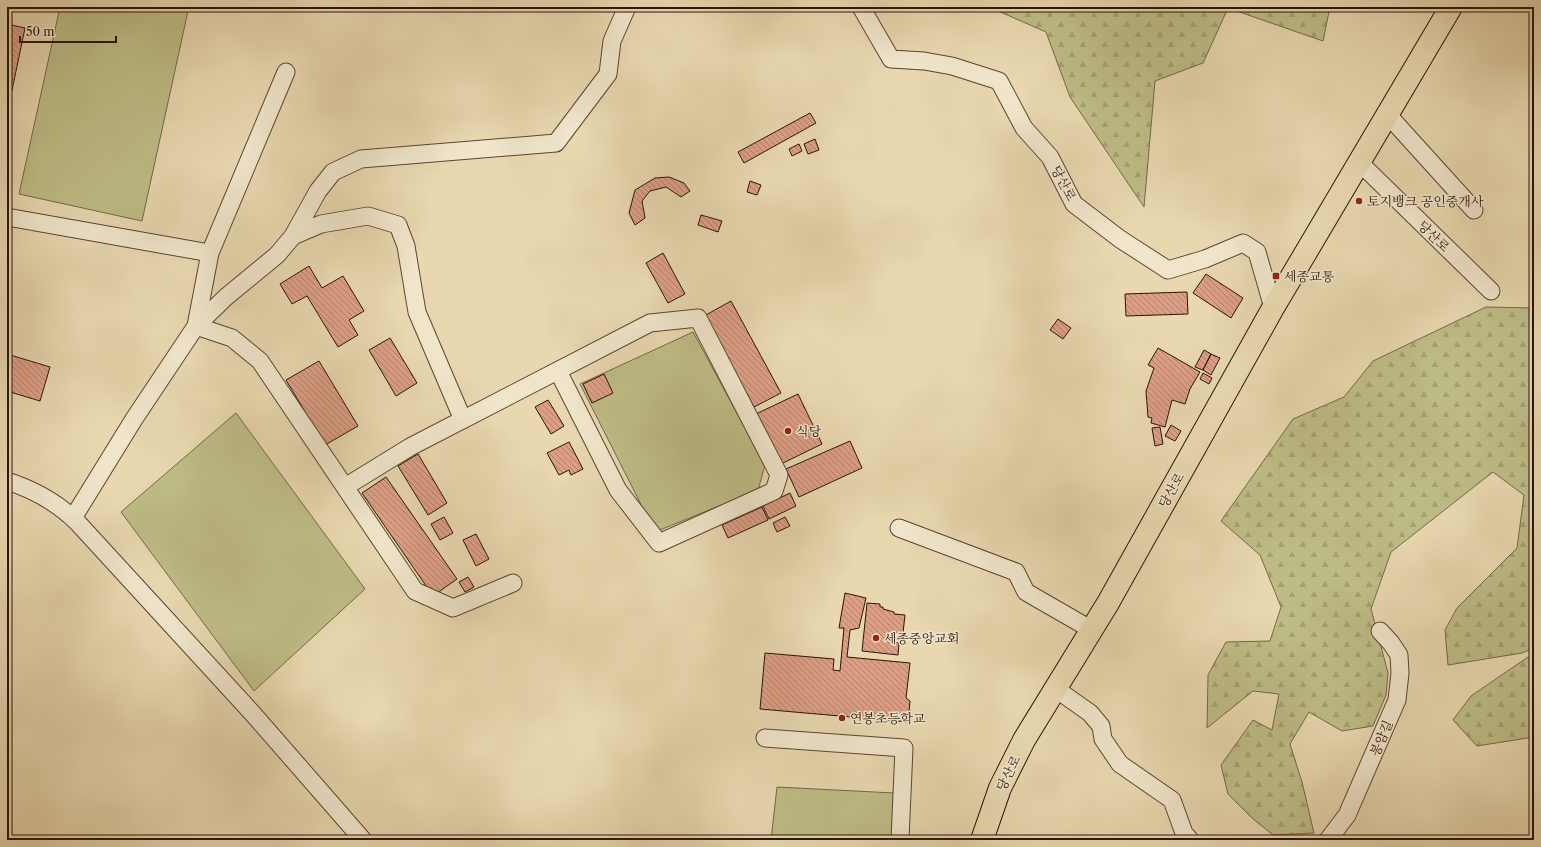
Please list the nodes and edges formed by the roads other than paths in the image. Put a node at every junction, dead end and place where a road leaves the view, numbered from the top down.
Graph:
1 (627, 7) edge
2 (861, 7) edge
3 (1451, 7) edge
4 (286, 72) dead end
5 (1388, 115) junction
6 (1360, 163) junction
7 (1474, 210) dead end
8 (7, 217) edge
9 (293, 236) junction
10 (210, 253) junction
11 (1491, 292) dead end
12 (1273, 308) junction
13 (196, 326) junction
14 (558, 371) junction
15 (463, 420) junction
16 (7, 481) edge
17 (345, 487) junction
18 (73, 518) junction
19 (899, 528) dead end
20 (513, 583) dead end
21 (1092, 630) junction
22 (1380, 631) dead end
23 (1056, 689) junction
24 (765, 738) dead end
25 (363, 840) edge
26 (900, 840) edge
27 (982, 840) edge
28 (1190, 840) edge
29 (1328, 840) edge

1 - 9 street
2 - 12 street, 당산로
3 - 5 main road, 당산로
4 - 10 street
5 - 6 main road, 당산로
5 - 7 street
6 - 11 street, 당산로
6 - 12 main road, 당산로
8 - 10 street
9 - 13 street
9 - 15 street
10 - 13 street
12 - 21 main road, 당산로
13 - 17 street
13 - 18 street
14 - 14 street
14 - 15 street
15 - 17 street
16 - 18 street
17 - 20 street
18 - 25 street
19 - 21 street
21 - 23 main road, 당산로
22 - 29 street, 봉암길
23 - 27 main road, 당산로
23 - 28 street
24 - 26 street

